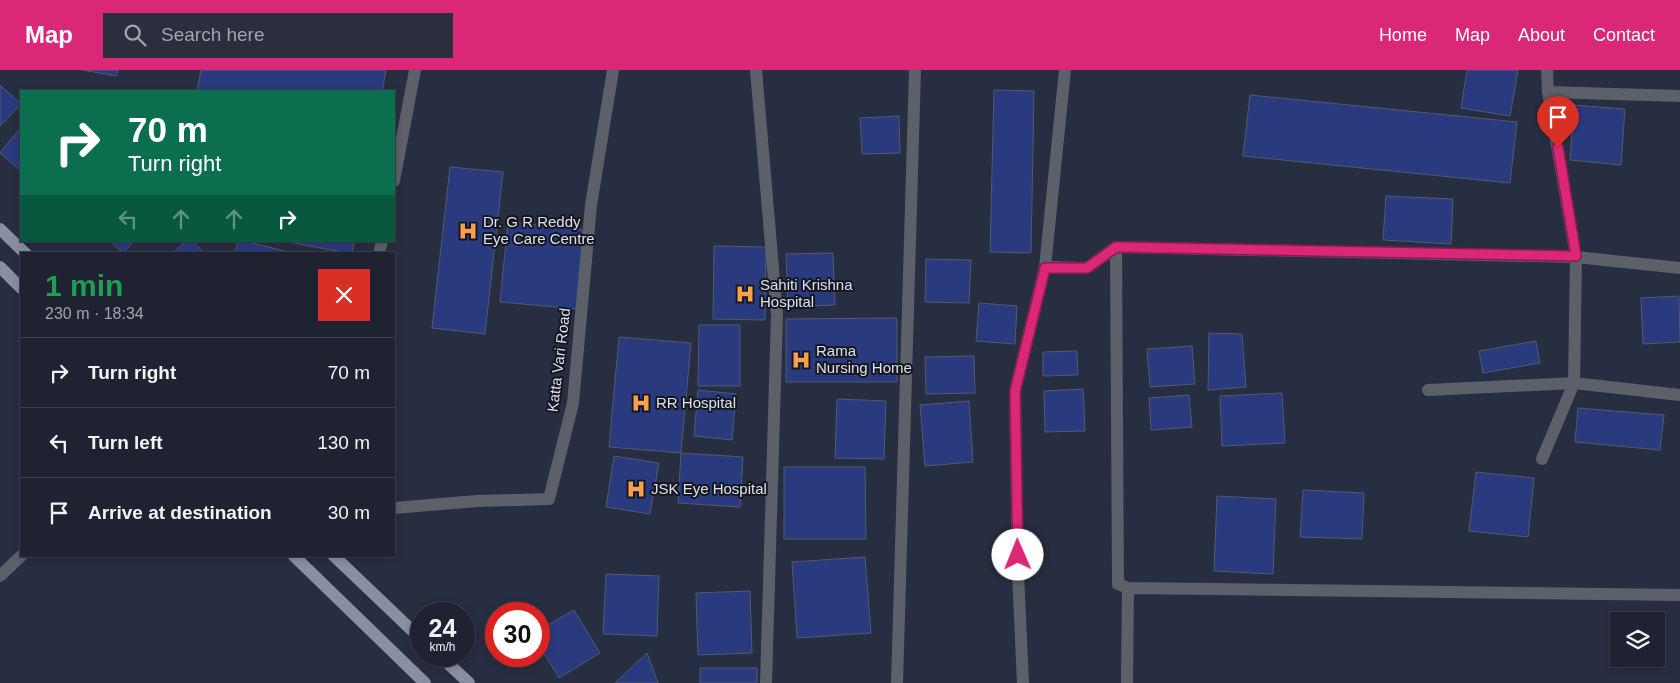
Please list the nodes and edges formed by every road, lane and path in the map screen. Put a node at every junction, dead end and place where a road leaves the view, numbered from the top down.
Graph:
1 (415, 70) edge
2 (613, 70) edge
3 (756, 70) edge
4 (915, 70) edge
5 (1066, 70) edge
6 (1547, 70) edge
7 (1548, 92) junction
8 (1680, 96) edge
9 (395, 177) edge
10 (0, 229) edge
11 (1116, 247) junction
12 (24, 252) edge
13 (1576, 256) junction
14 (0, 267) edge
15 (1045, 268) junction
16 (1680, 268) edge
17 (20, 287) edge
18 (1574, 383) junction
19 (1428, 390) dead end
20 (1680, 395) edge
21 (1542, 459) dead end
22 (395, 508) edge
23 (20, 557) edge
24 (295, 557) edge
25 (335, 557) edge
26 (0, 576) edge
27 (1128, 588) junction
28 (1680, 595) edge
29 (410, 628) edge
30 (452, 667) edge
31 (425, 683) edge
32 (469, 683) edge
33 (766, 683) edge
34 (897, 683) edge
35 (1023, 683) edge
36 (1127, 683) edge

1 - 9 street
2 - 22 street, Katta Vari Road
3 - 33 street
4 - 34 street
5 - 15 street
6 - 7 street
7 - 8 street
7 - 13 street
10 - 12 main road
11 - 13 street
11 - 15 street
11 - 27 street
13 - 16 street
13 - 18 street
14 - 17 main road
15 - 35 street
18 - 19 street
18 - 20 street
18 - 21 street
23 - 26 street
24 - 31 main road
25 - 29 main road
27 - 28 street
27 - 36 street
30 - 32 main road

